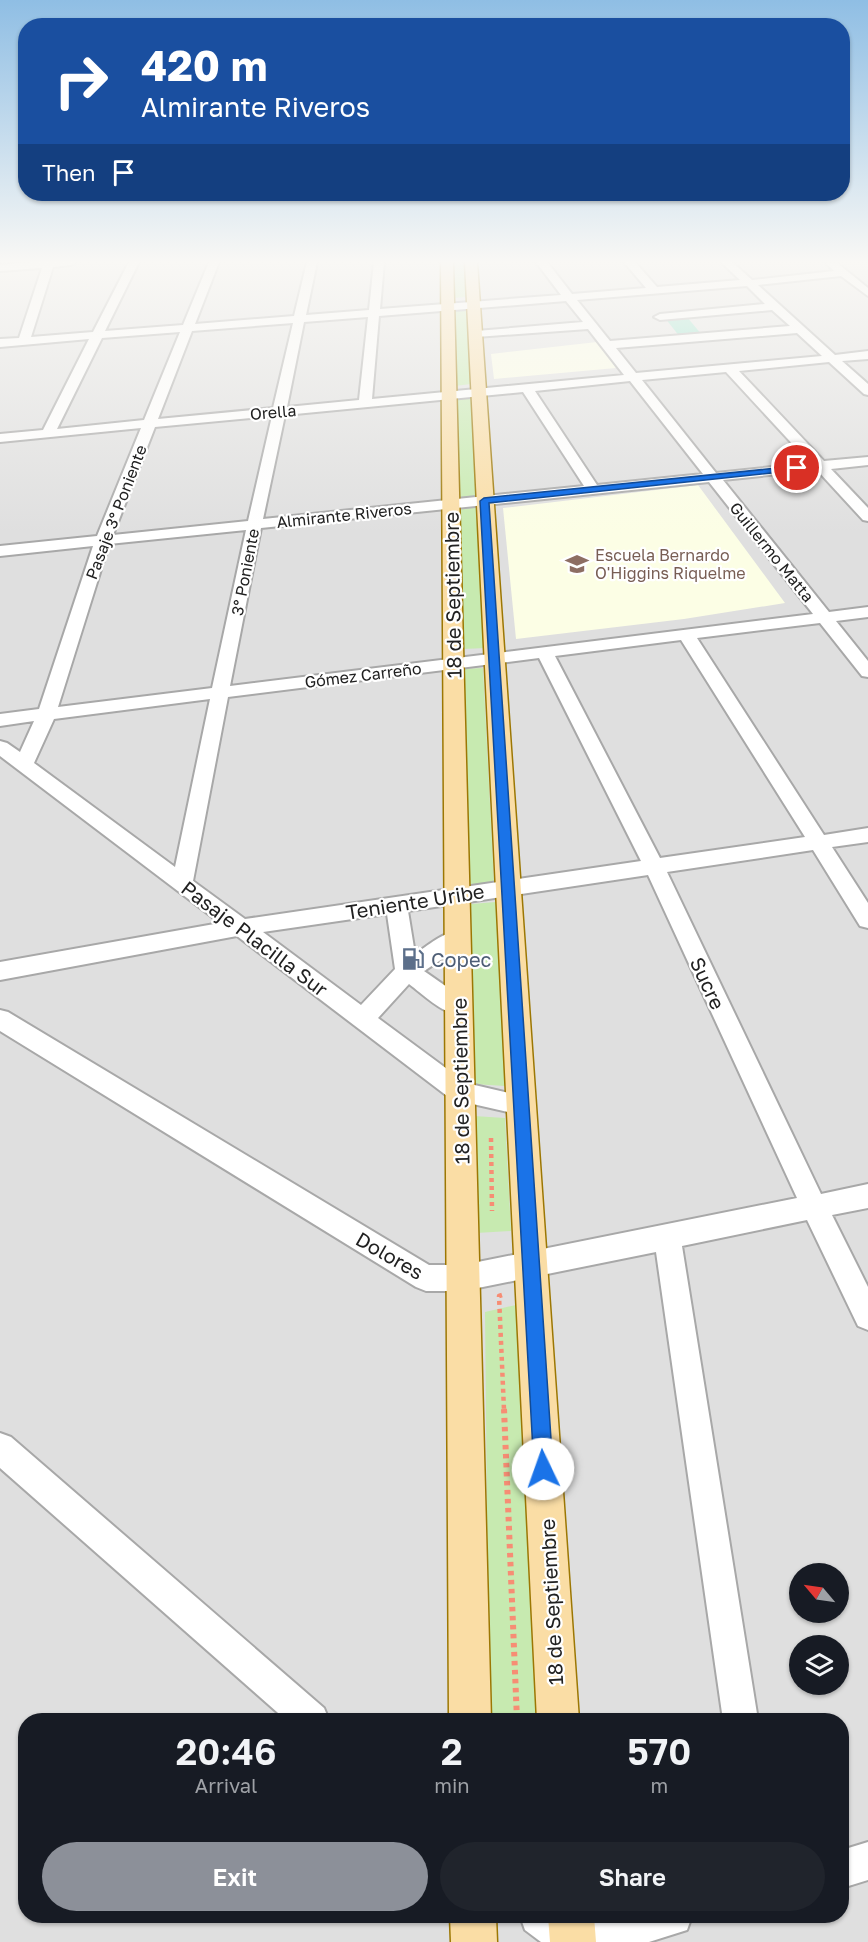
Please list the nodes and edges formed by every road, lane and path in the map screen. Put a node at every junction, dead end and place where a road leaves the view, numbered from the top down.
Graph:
1 (89, 353) edge
2 (178, 353) edge
3 (293, 353) edge
4 (370, 353) edge
5 (448, 353) edge
6 (477, 353) edge
7 (612, 353) edge
8 (722, 353) edge
9 (826, 353) edge
10 (868, 355) edge
11 (832, 358) junction
12 (733, 368) junction
13 (633, 378) junction
14 (527, 388) junction
15 (868, 391) edge
16 (480, 392) junction
17 (449, 395) junction
18 (365, 403) junction
19 (281, 412) junction
20 (150, 424) junction
21 (48, 434) junction
22 (0, 438) edge
23 (868, 461) edge
24 (820, 466) junction
25 (712, 477) junction
26 (593, 489) junction
27 (484, 501) junction
28 (449, 504) junction
29 (868, 517) edge
30 (254, 525) junction
31 (103, 540) junction
32 (0, 551) edge
33 (868, 612) edge
34 (824, 617) junction
35 (686, 634) junction
36 (544, 652) junction
37 (495, 658) junction
38 (453, 664) junction
39 (868, 672) edge
40 (222, 692) junction
41 (47, 714) junction
42 (0, 720) edge
43 (0, 747) edge
44 (24, 763) junction
45 (868, 835) edge
46 (820, 842) junction
47 (654, 866) junction
48 (182, 882) junction
49 (507, 887) junction
50 (457, 895) junction
51 (396, 904) junction
52 (868, 920) edge
53 (239, 928) junction
54 (457, 938) junction
55 (0, 971) edge
56 (407, 971) junction
57 (459, 1007) junction
58 (0, 1018) edge
59 (363, 1019) junction
60 (460, 1092) junction
61 (521, 1105) junction
62 (476, 1137) junction
63 (524, 1138) junction
64 (868, 1196) edge
65 (814, 1207) junction
66 (477, 1211) junction
67 (528, 1212) junction
68 (667, 1238) junction
69 (532, 1275) junction
70 (463, 1278) junction
71 (868, 1316) edge
72 (0, 1448) edge
73 (304, 1713) edge
74 (470, 1713) edge
75 (517, 1713) edge
76 (558, 1713) edge
77 (740, 1713) edge
78 (868, 1861) edge
79 (849, 1867) edge
80 (474, 1923) edge
81 (548, 1923) edge
82 (571, 1923) edge
83 (648, 1923) edge
84 (474, 1942) edge
85 (572, 1942) edge
86 (579, 1942) edge

1 - 21 street
2 - 20 street, Pasaje 3° Poniente
3 - 19 street, 3° Poniente
4 - 18 street
5 - 17 main road, 18 de Septiembre
6 - 16 main road, 18 de Septiembre
7 - 13 street, Guillermo Matta
8 - 12 street
9 - 11 street
10 - 11 street, Orella
11 - 12 street, Orella
11 - 15 street
12 - 13 street, Orella
12 - 24 street
13 - 14 street, Orella
13 - 25 street, Guillermo Matta
14 - 16 street, Orella
14 - 26 street
16 - 17 street, Orella
16 - 27 main road, 18 de Septiembre
17 - 18 street, Orella
17 - 28 main road, 18 de Septiembre
18 - 19 street, Orella
19 - 20 street, Orella
19 - 30 street, 3° Poniente
20 - 21 street, Orella
20 - 31 street, Pasaje 3° Poniente
21 - 22 street, Orella
23 - 24 street, Almirante Riveros
24 - 25 street, Almirante Riveros
24 - 29 street
25 - 26 street, Almirante Riveros
25 - 34 street, Guillermo Matta
26 - 27 street, Almirante Riveros
27 - 28 street, Almirante Riveros
27 - 37 main road, 18 de Septiembre
28 - 30 street, Almirante Riveros
28 - 38 main road, 18 de Septiembre
30 - 31 street, Almirante Riveros
30 - 40 street, 3° Poniente
31 - 32 street, Almirante Riveros
31 - 41 street, Pasaje 3° Poniente
33 - 34 street, Gómez Carreño
34 - 35 street, Gómez Carreño
34 - 39 street, Guillermo Matta
35 - 36 street, Gómez Carreño
35 - 46 street
36 - 37 street, Gómez Carreño
36 - 47 street, Sucre
37 - 38 street, Gómez Carreño
37 - 49 main road, 18 de Septiembre
38 - 40 street, Gómez Carreño
38 - 50 main road, 18 de Septiembre
40 - 41 street, Gómez Carreño
40 - 48 street, 3° Poniente
41 - 42 street, Gómez Carreño
41 - 44 street, Pasaje 3° Poniente
43 - 44 street, Pasaje Placilla Sur
44 - 48 street, Pasaje Placilla Sur
45 - 46 street, Teniente Uribe
46 - 47 street, Teniente Uribe
46 - 52 street
47 - 49 street, Teniente Uribe
47 - 65 street, Sucre
48 - 53 street, Pasaje Placilla Sur
49 - 50 street, Teniente Uribe
49 - 61 main road, 18 de Septiembre
50 - 51 street, Teniente Uribe
50 - 54 main road, 18 de Septiembre
51 - 53 street, Teniente Uribe
51 - 56 street
53 - 55 street, Teniente Uribe
53 - 59 street, Pasaje Placilla Sur
54 - 56 street
54 - 57 main road, 18 de Septiembre
56 - 57 street
56 - 59 street
57 - 60 main road, 18 de Septiembre
58 - 70 street, Dolores
59 - 60 street, Pasaje Placilla Sur
60 - 61 street, Pasaje Placilla Sur
60 - 62 main road, 18 de Septiembre
61 - 63 main road, 18 de Septiembre
62 - 63 path
62 - 66 main road, 18 de Septiembre
62 - 66 path
63 - 67 main road, 18 de Septiembre
64 - 65 street, Dolores
65 - 68 street, Dolores
65 - 71 street, Sucre
66 - 67 path
66 - 70 main road, 18 de Septiembre
67 - 69 main road, 18 de Septiembre
68 - 69 street, Dolores
68 - 77 street
69 - 70 street, Dolores
69 - 75 path
69 - 76 main road, 18 de Septiembre
70 - 74 main road, 18 de Septiembre
72 - 73 street
78 - 79 street
80 - 84 main road
81 - 85 street
82 - 85 main road
83 - 86 street

